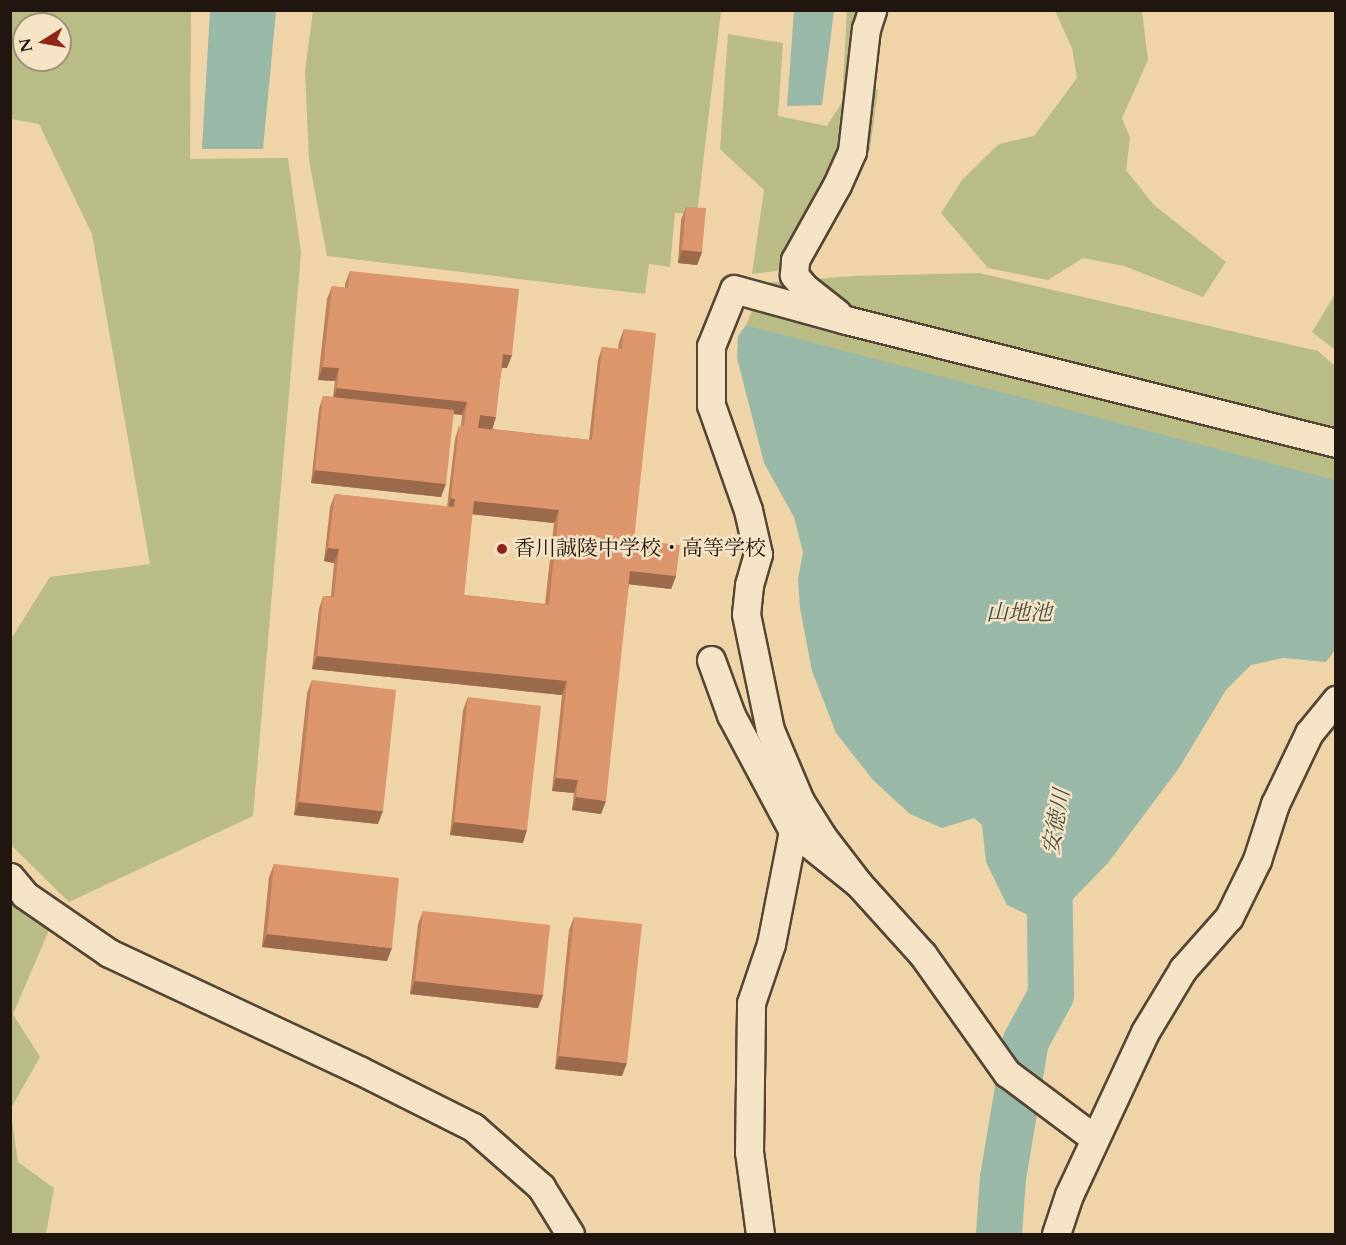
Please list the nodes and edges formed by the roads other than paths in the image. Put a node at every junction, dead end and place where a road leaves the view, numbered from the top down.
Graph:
1 (872, 10) edge
2 (846, 320) junction
3 (1335, 443) edge
4 (711, 660) dead end
5 (1335, 700) edge
6 (793, 831) junction
7 (10, 877) edge
8 (858, 883) junction
9 (1094, 1138) junction
10 (570, 1234) edge
11 (760, 1234) edge
12 (1056, 1234) edge

1 - 2 street
2 - 3 street
2 - 8 street
4 - 6 street
5 - 9 street
6 - 8 street
6 - 11 street
7 - 10 street
8 - 9 street
9 - 12 street

